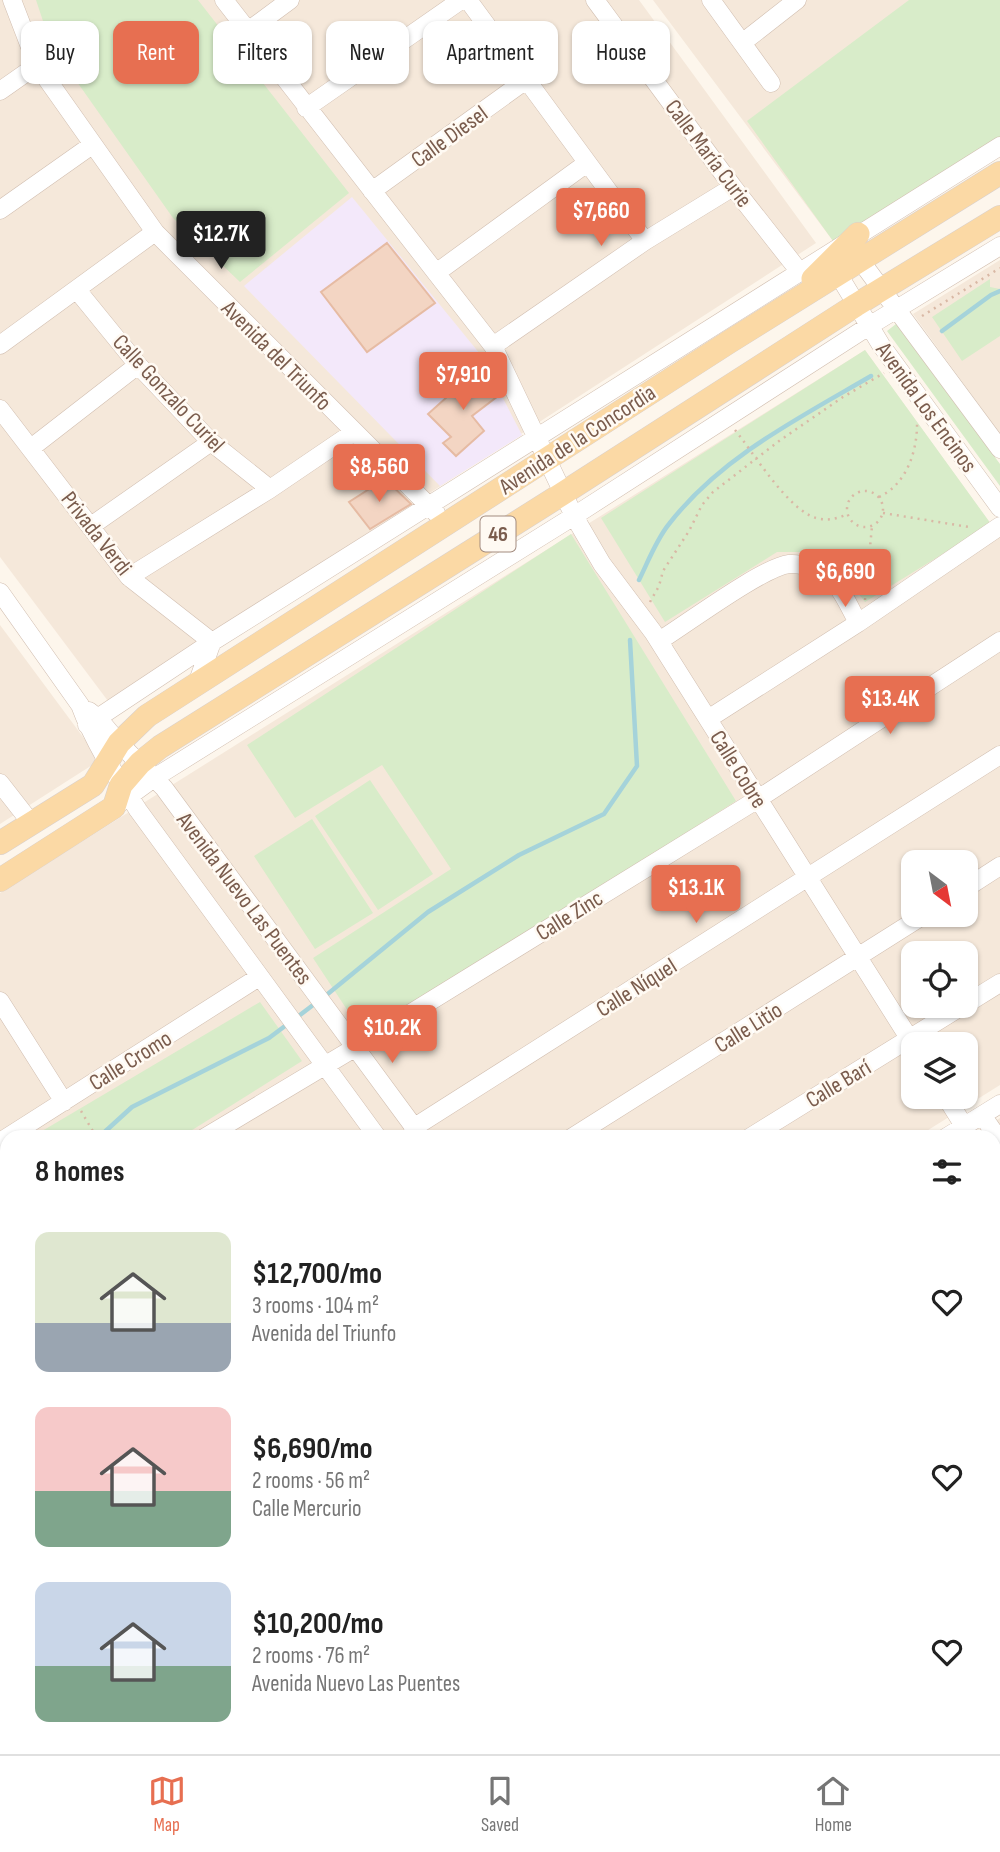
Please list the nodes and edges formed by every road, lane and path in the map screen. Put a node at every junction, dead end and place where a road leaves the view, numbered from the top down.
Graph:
1 (12, 0) edge
2 (224, 0) edge
3 (290, 0) edge
4 (461, 0) edge
5 (468, 0) edge
6 (595, 0) edge
7 (711, 0) edge
8 (797, 0) edge
9 (240, 21) edge
10 (262, 21) edge
11 (483, 21) edge
12 (21, 23) edge
13 (742, 43) junction
14 (21, 76) edge
15 (771, 83) dead end
16 (50, 84) edge
17 (288, 84) edge
18 (520, 84) edge
19 (529, 84) edge
20 (0, 91) edge
21 (306, 108) junction
22 (92, 145) junction
23 (1000, 146) edge
24 (587, 163) junction
25 (1000, 173) edge
26 (733, 187) junction
27 (372, 191) junction
28 (0, 211) edge
29 (1000, 216) edge
30 (155, 232) junction
31 (858, 234) junction
32 (645, 241) junction
33 (1000, 246) edge
34 (860, 260) junction
35 (1000, 268) edge
36 (800, 271) junction
37 (436, 273) junction
38 (838, 274) junction
39 (881, 289) junction
40 (77, 290) junction
41 (856, 305) junction
42 (784, 307) junction
43 (896, 310) junction
44 (929, 324) dead end
45 (869, 326) junction
46 (0, 345) edge
47 (493, 346) junction
48 (138, 365) junction
49 (887, 372) dead end
50 (0, 409) edge
51 (924, 424) dead end
52 (734, 429) dead end
53 (354, 432) junction
54 (211, 442) junction
55 (31, 448) junction
56 (541, 449) junction
57 (1000, 449) edge
58 (754, 457) junction
59 (270, 489) junction
60 (562, 494) junction
61 (878, 497) junction
62 (430, 506) junction
63 (1000, 508) edge
64 (883, 513) junction
65 (848, 514) junction
66 (574, 516) junction
67 (444, 524) junction
68 (90, 526) junction
69 (872, 526) junction
70 (972, 526) dead end
71 (1000, 526) edge
72 (129, 576) junction
73 (0, 592) edge
74 (649, 604) dead end
75 (861, 616) junction
76 (659, 641) junction
77 (1000, 641) edge
78 (212, 642) junction
79 (198, 681) junction
80 (708, 719) junction
81 (92, 722) junction
82 (119, 743) junction
83 (1000, 755) edge
84 (107, 763) junction
85 (147, 770) junction
86 (0, 783) edge
87 (121, 796) junction
88 (758, 799) junction
89 (32, 824) junction
90 (0, 844) edge
91 (1000, 866) edge
92 (808, 877) junction
93 (0, 880) edge
94 (978, 880) edge
95 (904, 928) edge
96 (858, 957) junction
97 (259, 977) junction
98 (1000, 983) edge
99 (978, 996) edge
100 (0, 1001) edge
101 (946, 1018) edge
102 (6, 1023) edge
103 (905, 1032) edge
104 (927, 1032) edge
105 (356, 1047) junction
106 (901, 1049) edge
107 (325, 1066) junction
108 (64, 1102) junction
109 (1000, 1104) edge
110 (953, 1109) edge
111 (982, 1115) junction
112 (86, 1120) dead end
113 (964, 1126) junction
114 (19, 1130) edge
115 (92, 1130) edge
116 (217, 1130) edge
117 (371, 1130) edge
118 (416, 1130) edge
119 (423, 1130) edge
120 (584, 1130) edge
121 (763, 1130) edge
122 (958, 1130) edge
123 (992, 1130) edge

1 - 12 street, Avenida del Triunfo
2 - 9 street
3 - 10 street
4 - 21 street
5 - 11 street
6 - 26 street, Calle María Curie
7 - 13 street
8 - 13 street
13 - 15 street
14 - 20 street
16 - 22 street, Avenida del Triunfo
17 - 21 street
18 - 27 street, Calle Diesel
19 - 24 street
21 - 27 street
22 - 28 street
22 - 30 street, Avenida del Triunfo
23 - 31 street, Avenida de la Concordia
24 - 32 street
24 - 37 street
25 - 34 main road, Avenida de la Concordia / 46
26 - 32 street
26 - 36 street, Calle María Curie
27 - 37 street, Calle Cobre
29 - 39 main road, Avenida de la Concordia / 46
30 - 40 street
30 - 53 street, Avenida del Triunfo
31 - 36 street, Avenida de la Concordia
31 - 42 main road
32 - 47 street
33 - 43 street, Avenida de la Concordia
34 - 38 main road, Avenida de la Concordia / 46
34 - 39 street
35 - 44 path
36 - 56 street, Avenida de la Concordia
37 - 47 street, Calle Cobre
38 - 41 street, Avenida Los Encinos
38 - 42 main road, Avenida de la Concordia / 46
39 - 41 main road, Avenida de la Concordia / 46
39 - 43 street
40 - 46 street
40 - 48 street, Calle Gonzalo Curiel
41 - 45 street, Avenida Los Encinos
41 - 60 main road, Avenida de la Concordia / 46
42 - 56 main road, Avenida de la Concordia / 46
43 - 45 street, Avenida de la Concordia
43 - 57 street
45 - 63 street, Avenida Los Encinos
45 - 66 street, Avenida de la Concordia
47 - 56 street, Calle Cobre
48 - 54 street, Calle Gonzalo Curiel
48 - 55 street
49 - 58 path
50 - 55 street, Privada Verdi
51 - 61 path
52 - 58 path
53 - 59 street
53 - 62 street, Avenida del Triunfo
54 - 59 street, Calle Gonzalo Curiel
54 - 68 street
55 - 68 street, Privada Verdi
56 - 60 street, Calle Cobre
56 - 62 street, Avenida de la Concordia
56 - 67 main road, Avenida de la Concordia / 46
58 - 65 path
58 - 74 path
59 - 72 street
60 - 66 street, Calle Cobre
60 - 85 main road, Avenida de la Concordia / 46
61 - 64 path
61 - 65 path
62 - 67 street, Avenida del Triunfo
62 - 78 street, Avenida de la Concordia
64 - 69 path
64 - 70 path
65 - 69 path
66 - 76 street, Calle Cobre
66 - 85 street, Avenida de la Concordia
67 - 79 main road, Avenida de la Concordia / 46
68 - 72 street, Privada Verdi
69 - 75 path
71 - 75 street
72 - 78 street, Privada Verdi
73 - 81 street
75 - 76 street
75 - 80 street
76 - 80 street, Calle Cobre
77 - 88 street, Calle Zinc
78 - 79 street
78 - 81 street, Avenida de la Concordia
79 - 82 main road, Avenida de la Concordia / 46
80 - 88 street, Calle Cobre
81 - 82 street, Avenida Nuevo Las Puentes
81 - 84 street, Avenida Nuevo Las Puentes
82 - 84 main road, Avenida de la Concordia / 46
82 - 85 street, Avenida Nuevo Las Puentes
83 - 92 street, Calle Níquel
84 - 87 street, Avenida Nuevo Las Puentes
84 - 89 main road, Avenida de la Concordia / 46
85 - 87 main road, Avenida de la Concordia / 46
85 - 105 street, Avenida Nuevo Las Puentes
86 - 89 street
87 - 93 main road, Avenida de la Concordia / 46
87 - 97 street, Avenida Nuevo Las Puentes
88 - 92 street, Calle Cobre
88 - 105 street, Calle Zinc
89 - 90 main road, Avenida de la Concordia / 46
91 - 94 street
92 - 96 street, Calle Cobre
92 - 119 street, Calle Níquel
95 - 96 street, Calle Litio
96 - 103 street, Calle Cobre
96 - 120 street, Calle Litio
97 - 107 street, Avenida Nuevo Las Puentes
97 - 108 street, Calle Cromo
98 - 99 street, Calle Barí
100 - 102 street
101 - 104 street, Calle Barí
102 - 108 street
105 - 107 street, Calle Zinc
105 - 118 street, Avenida Nuevo Las Puentes
106 - 121 street, Calle Barí
107 - 116 street, Calle Zinc
107 - 117 street, Avenida Nuevo Las Puentes
108 - 114 street, Calle Cromo
109 - 111 street
110 - 113 street
111 - 113 street
111 - 123 street
112 - 115 path
113 - 122 street

